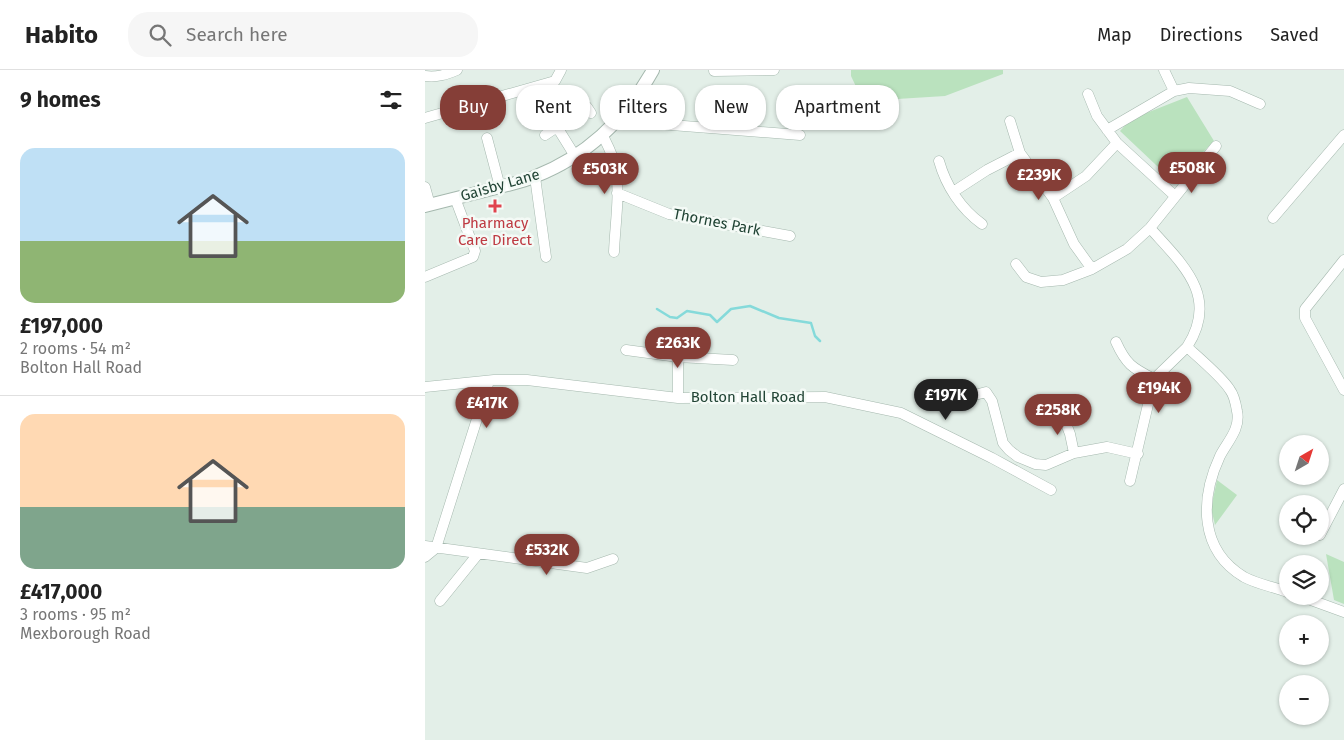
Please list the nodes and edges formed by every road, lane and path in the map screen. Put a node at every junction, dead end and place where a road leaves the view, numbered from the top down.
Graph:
1 (457, 70) edge
2 (561, 70) edge
3 (653, 70) edge
4 (715, 70) edge
5 (774, 70) edge
6 (1164, 70) edge
7 (425, 76) edge
8 (645, 85) edge
9 (1174, 91) junction
10 (1088, 94) dead end
11 (1260, 104) dead end
12 (425, 118) edge
13 (1010, 121) dead end
14 (685, 126) edge
15 (552, 130) edge
16 (559, 130) edge
17 (609, 130) edge
18 (1107, 130) junction
19 (545, 135) dead end
20 (800, 135) dead end
21 (1344, 135) edge
22 (603, 136) junction
23 (487, 138) dead end
24 (1117, 143) junction
25 (1216, 146) dead end
26 (1020, 153) junction
27 (575, 156) junction
28 (939, 161) dead end
29 (535, 177) junction
30 (425, 187) edge
31 (500, 187) junction
32 (953, 192) junction
33 (617, 193) junction
34 (1175, 196) junction
35 (455, 198) junction
36 (1053, 198) junction
37 (428, 206) edge
38 (1273, 218) dead end
39 (982, 224) dead end
40 (1150, 228) junction
41 (790, 236) dead end
42 (614, 252) dead end
43 (546, 257) dead end
44 (1344, 260) edge
45 (1015, 264) dead end
46 (1092, 269) junction
47 (425, 277) edge
48 (1115, 342) dead end
49 (1187, 346) junction
50 (626, 350) dead end
51 (679, 357) junction
52 (733, 360) dead end
53 (1344, 368) edge
54 (1334, 373) junction
55 (1154, 379) junction
56 (489, 380) junction
57 (425, 387) edge
58 (1344, 390) edge
59 (678, 398) junction
60 (964, 398) dead end
61 (1062, 413) dead end
62 (1074, 453) junction
63 (1138, 454) junction
64 (1130, 481) dead end
65 (1344, 489) edge
66 (1051, 490) dead end
67 (1329, 517) edge
68 (425, 546) edge
69 (436, 548) junction
70 (478, 554) junction
71 (425, 557) edge
72 (613, 559) dead end
73 (1279, 589) edge
74 (440, 601) dead end
75 (1325, 605) edge
76 (1344, 612) edge

1 - 7 street
2 - 12 street
3 - 8 street, Gaisby Lane
4 - 5 street
6 - 9 street
9 - 11 street
9 - 18 street
10 - 18 street
13 - 26 street
14 - 20 street
15 - 19 street
16 - 27 street
17 - 22 street, Gaisby Lane
18 - 24 street
21 - 38 street
22 - 27 street, Gaisby Lane
22 - 33 street
23 - 31 street
24 - 34 street
24 - 36 street
25 - 34 street
26 - 32 street
26 - 36 street
27 - 29 street, Gaisby Lane
28 - 32 street
29 - 31 street, Gaisby Lane
29 - 43 street
30 - 37 street
31 - 35 street, Gaisby Lane
32 - 39 street
33 - 41 street, Thornes Park
33 - 42 street
34 - 40 street
35 - 37 street, Gaisby Lane
35 - 47 street
36 - 46 street
40 - 46 street
40 - 49 street
44 - 54 street
45 - 46 street
48 - 55 street
49 - 55 street
49 - 73 street
50 - 51 street
51 - 52 street
51 - 59 street
53 - 54 street
54 - 58 street
55 - 63 street
56 - 57 street, Bolton Hall Road
56 - 59 street, Bolton Hall Road
56 - 69 street
59 - 66 street, Bolton Hall Road
60 - 62 street
61 - 62 street
62 - 63 street
63 - 64 street
65 - 67 street
68 - 69 street
69 - 70 street
69 - 71 street
70 - 72 street
70 - 74 street
75 - 76 street

